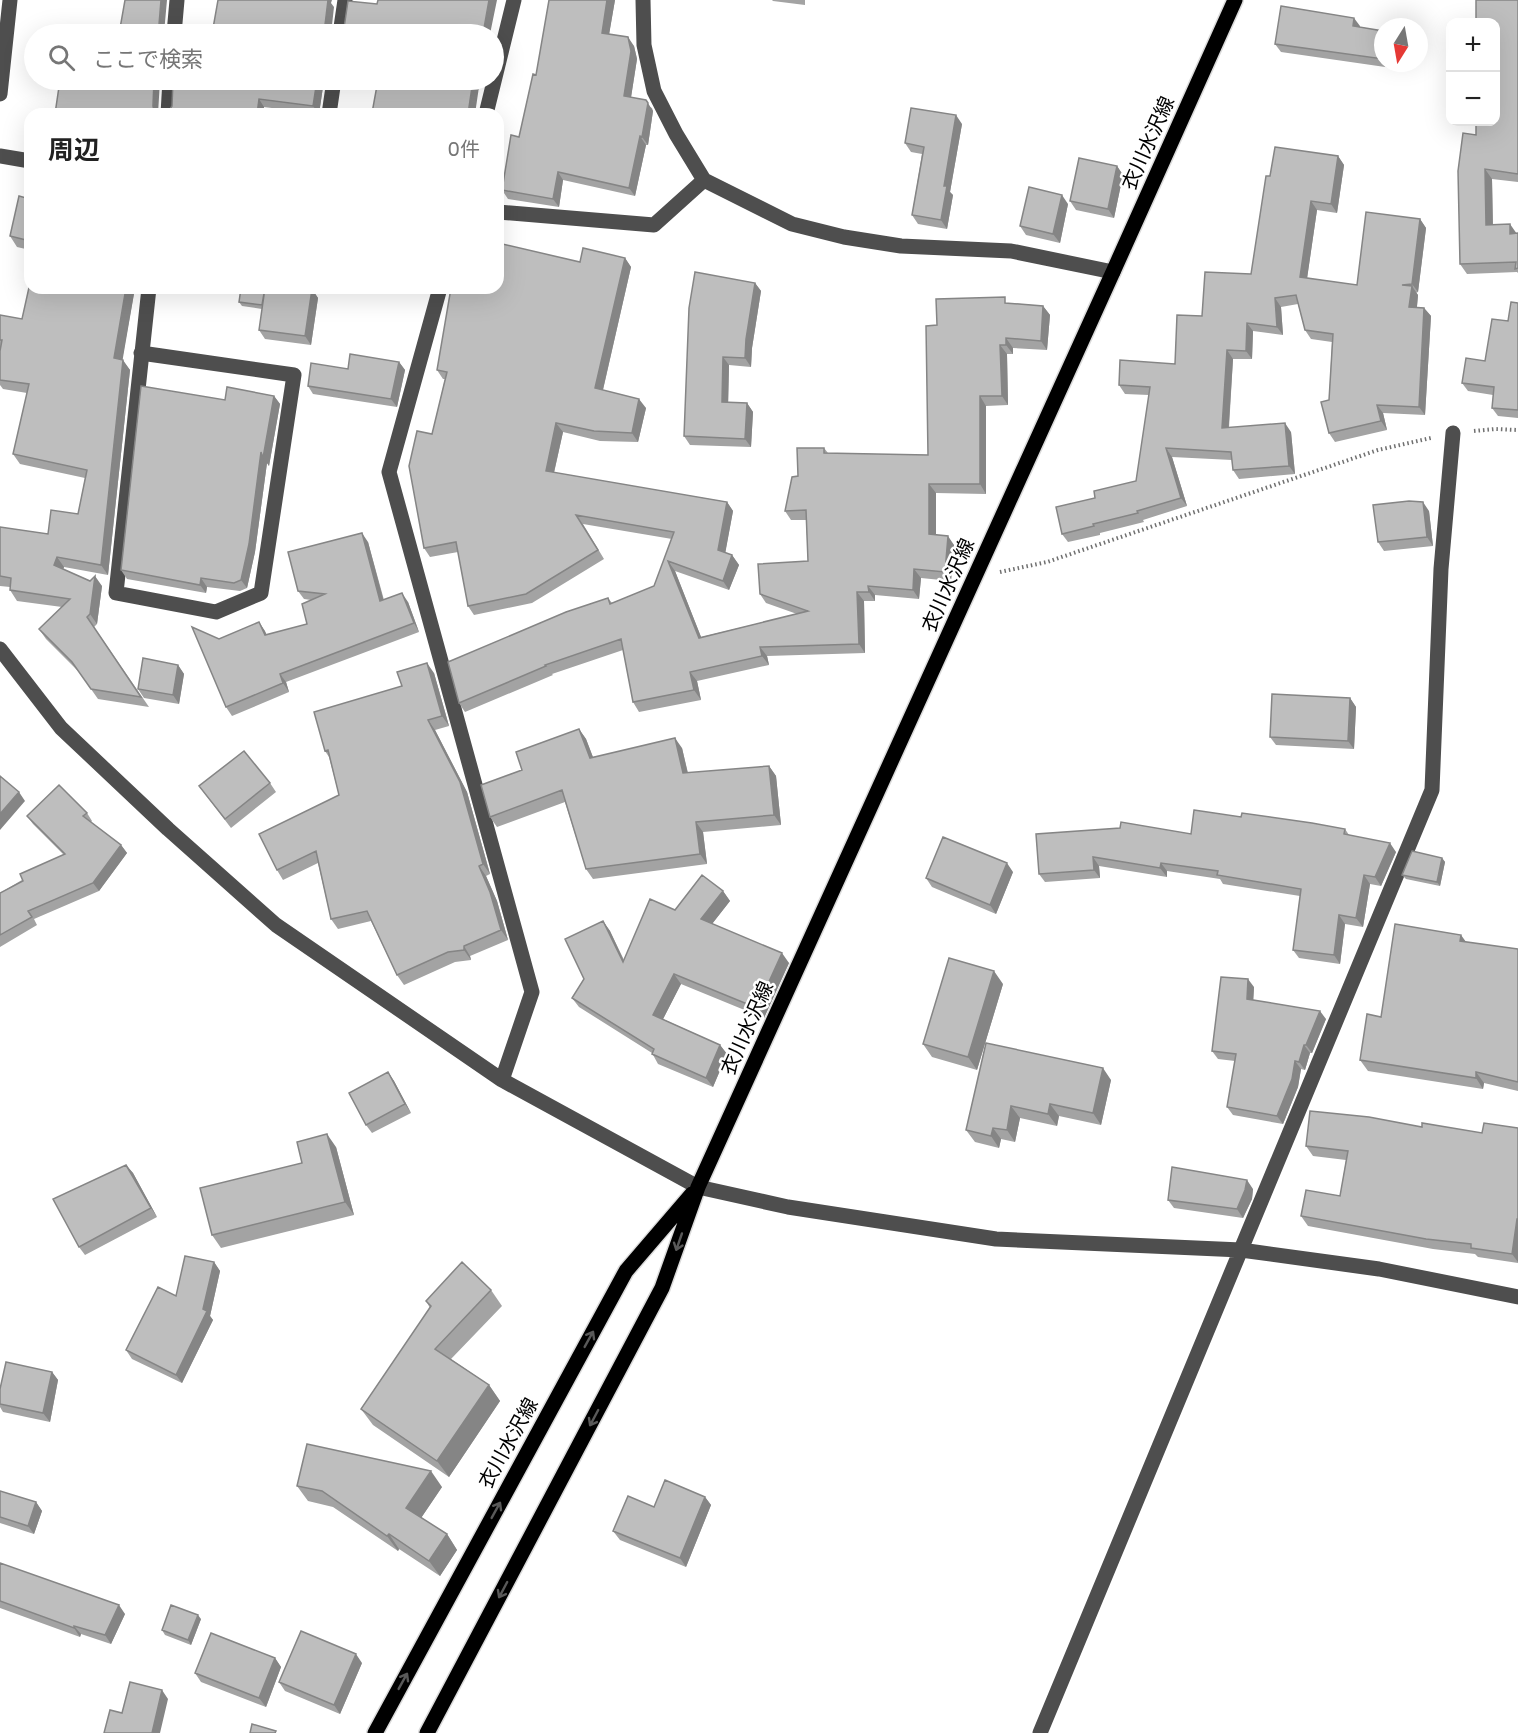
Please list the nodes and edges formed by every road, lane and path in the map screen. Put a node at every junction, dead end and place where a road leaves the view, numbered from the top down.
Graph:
1 (10, 0) edge
2 (177, 0) edge
3 (345, 0) edge
4 (514, 0) edge
5 (643, 0) edge
6 (1234, 0) edge
7 (175, 24) edge
8 (341, 24) edge
9 (504, 41) edge
10 (169, 90) edge
11 (333, 90) edge
12 (492, 90) edge
13 (0, 94) edge
14 (168, 108) edge
15 (330, 108) edge
16 (487, 108) edge
17 (0, 156) edge
18 (24, 160) edge
19 (704, 180) junction
20 (504, 212) edge
21 (1113, 272) junction
22 (148, 294) edge
23 (438, 294) edge
24 (141, 353) junction
25 (1518, 430) edge
26 (1453, 433) junction
27 (974, 578) junction
28 (0, 649) edge
29 (502, 1080) junction
30 (698, 1187) junction
31 (1241, 1250) junction
32 (1518, 1297) edge
33 (375, 1733) edge
34 (427, 1733) edge
35 (1040, 1733) edge

1 - 13 street
2 - 7 street
3 - 8 street
4 - 9 street
5 - 19 street
6 - 21 main road, 衣川水沢線
10 - 14 street
11 - 15 street
12 - 16 street
17 - 18 street
19 - 20 street
19 - 21 street
21 - 27 main road, 衣川水沢線
22 - 24 street
23 - 29 street
24 - 24 street
25 - 26 path
26 - 27 path
26 - 31 street
27 - 30 main road, 衣川水沢線
28 - 29 street
29 - 30 street
30 - 31 street
33 -> 30 main road, 衣川水沢線
30 -> 34 main road, 衣川水沢線
31 - 32 street
31 - 35 street

